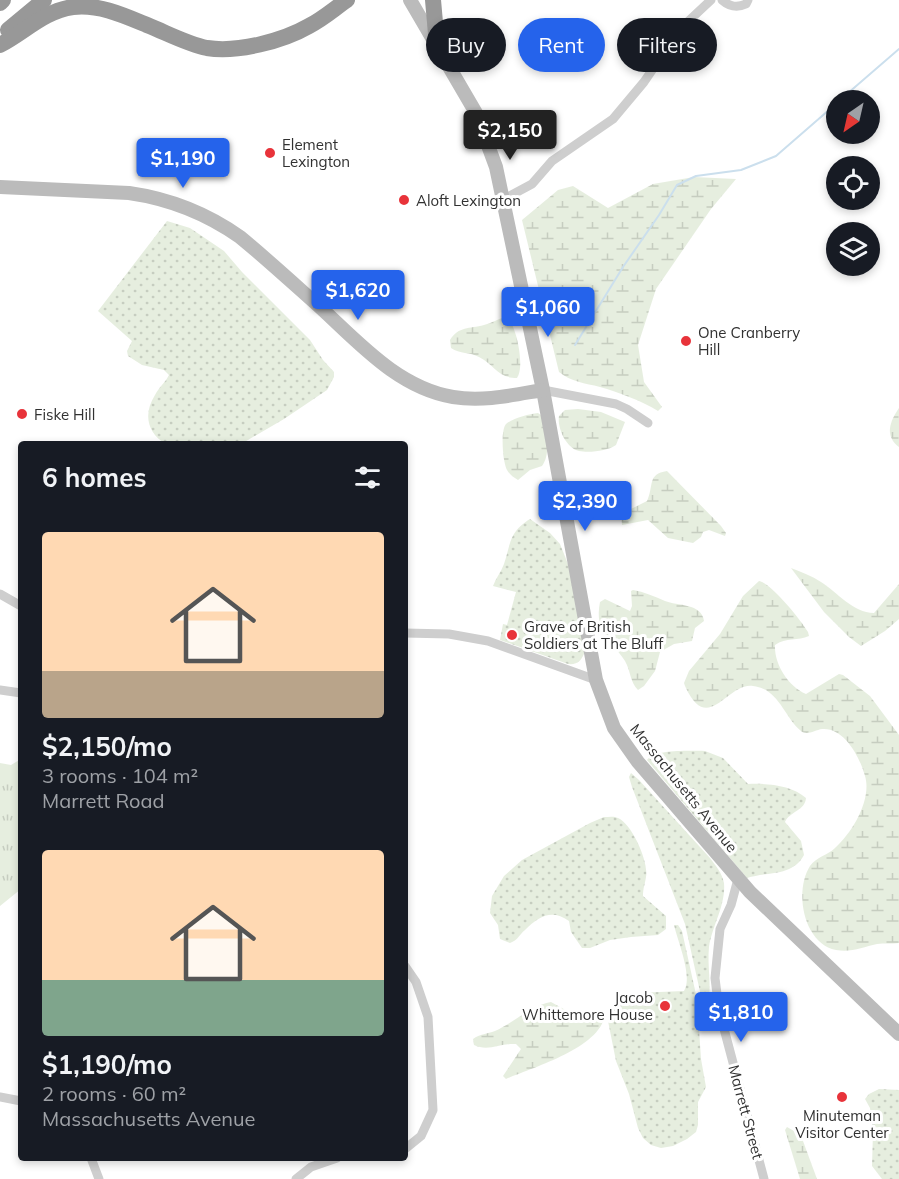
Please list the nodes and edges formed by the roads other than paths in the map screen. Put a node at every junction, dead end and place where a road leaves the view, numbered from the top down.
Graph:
1 (44, 0) edge
2 (347, 0) edge
3 (410, 0) edge
4 (434, 0) edge
5 (711, 0) edge
6 (722, 0) edge
7 (748, 0) edge
8 (435, 18) edge
9 (426, 27) edge
10 (0, 36) edge
11 (0, 45) edge
12 (452, 72) edge
13 (0, 187) edge
14 (504, 199) junction
15 (543, 390) junction
16 (648, 423) dead end
17 (0, 594) edge
18 (18, 604) edge
19 (408, 633) edge
20 (596, 680) junction
21 (0, 690) edge
22 (18, 693) edge
23 (738, 879) junction
24 (750, 892) junction
25 (731, 905) junction
26 (408, 970) edge
27 (899, 1034) edge
28 (0, 1097) edge
29 (18, 1100) edge
30 (408, 1147) edge
31 (92, 1161) edge
32 (328, 1161) edge
33 (99, 1179) edge
34 (296, 1179) edge
35 (764, 1179) edge

1 - 10 highway
2 - 11 highway
3 - 9 main road, Massachusetts Avenue
4 - 8 highway
5 - 14 street
6 - 7 street
12 - 14 main road, Massachusetts Avenue
13 - 15 main road
14 - 15 main road, Massachusetts Avenue
15 - 16 street
15 - 20 main road, Massachusetts Avenue
17 - 18 street
19 - 20 street
20 - 23 main road, Massachusetts Avenue
21 - 22 street
23 - 24 main road, Massachusetts Avenue
23 - 25 street, Marrett Street
24 - 25 street
24 - 27 main road, Massachusetts Avenue
25 - 35 street, Marrett Street
26 - 30 street
28 - 29 street
31 - 33 street
32 - 34 street

